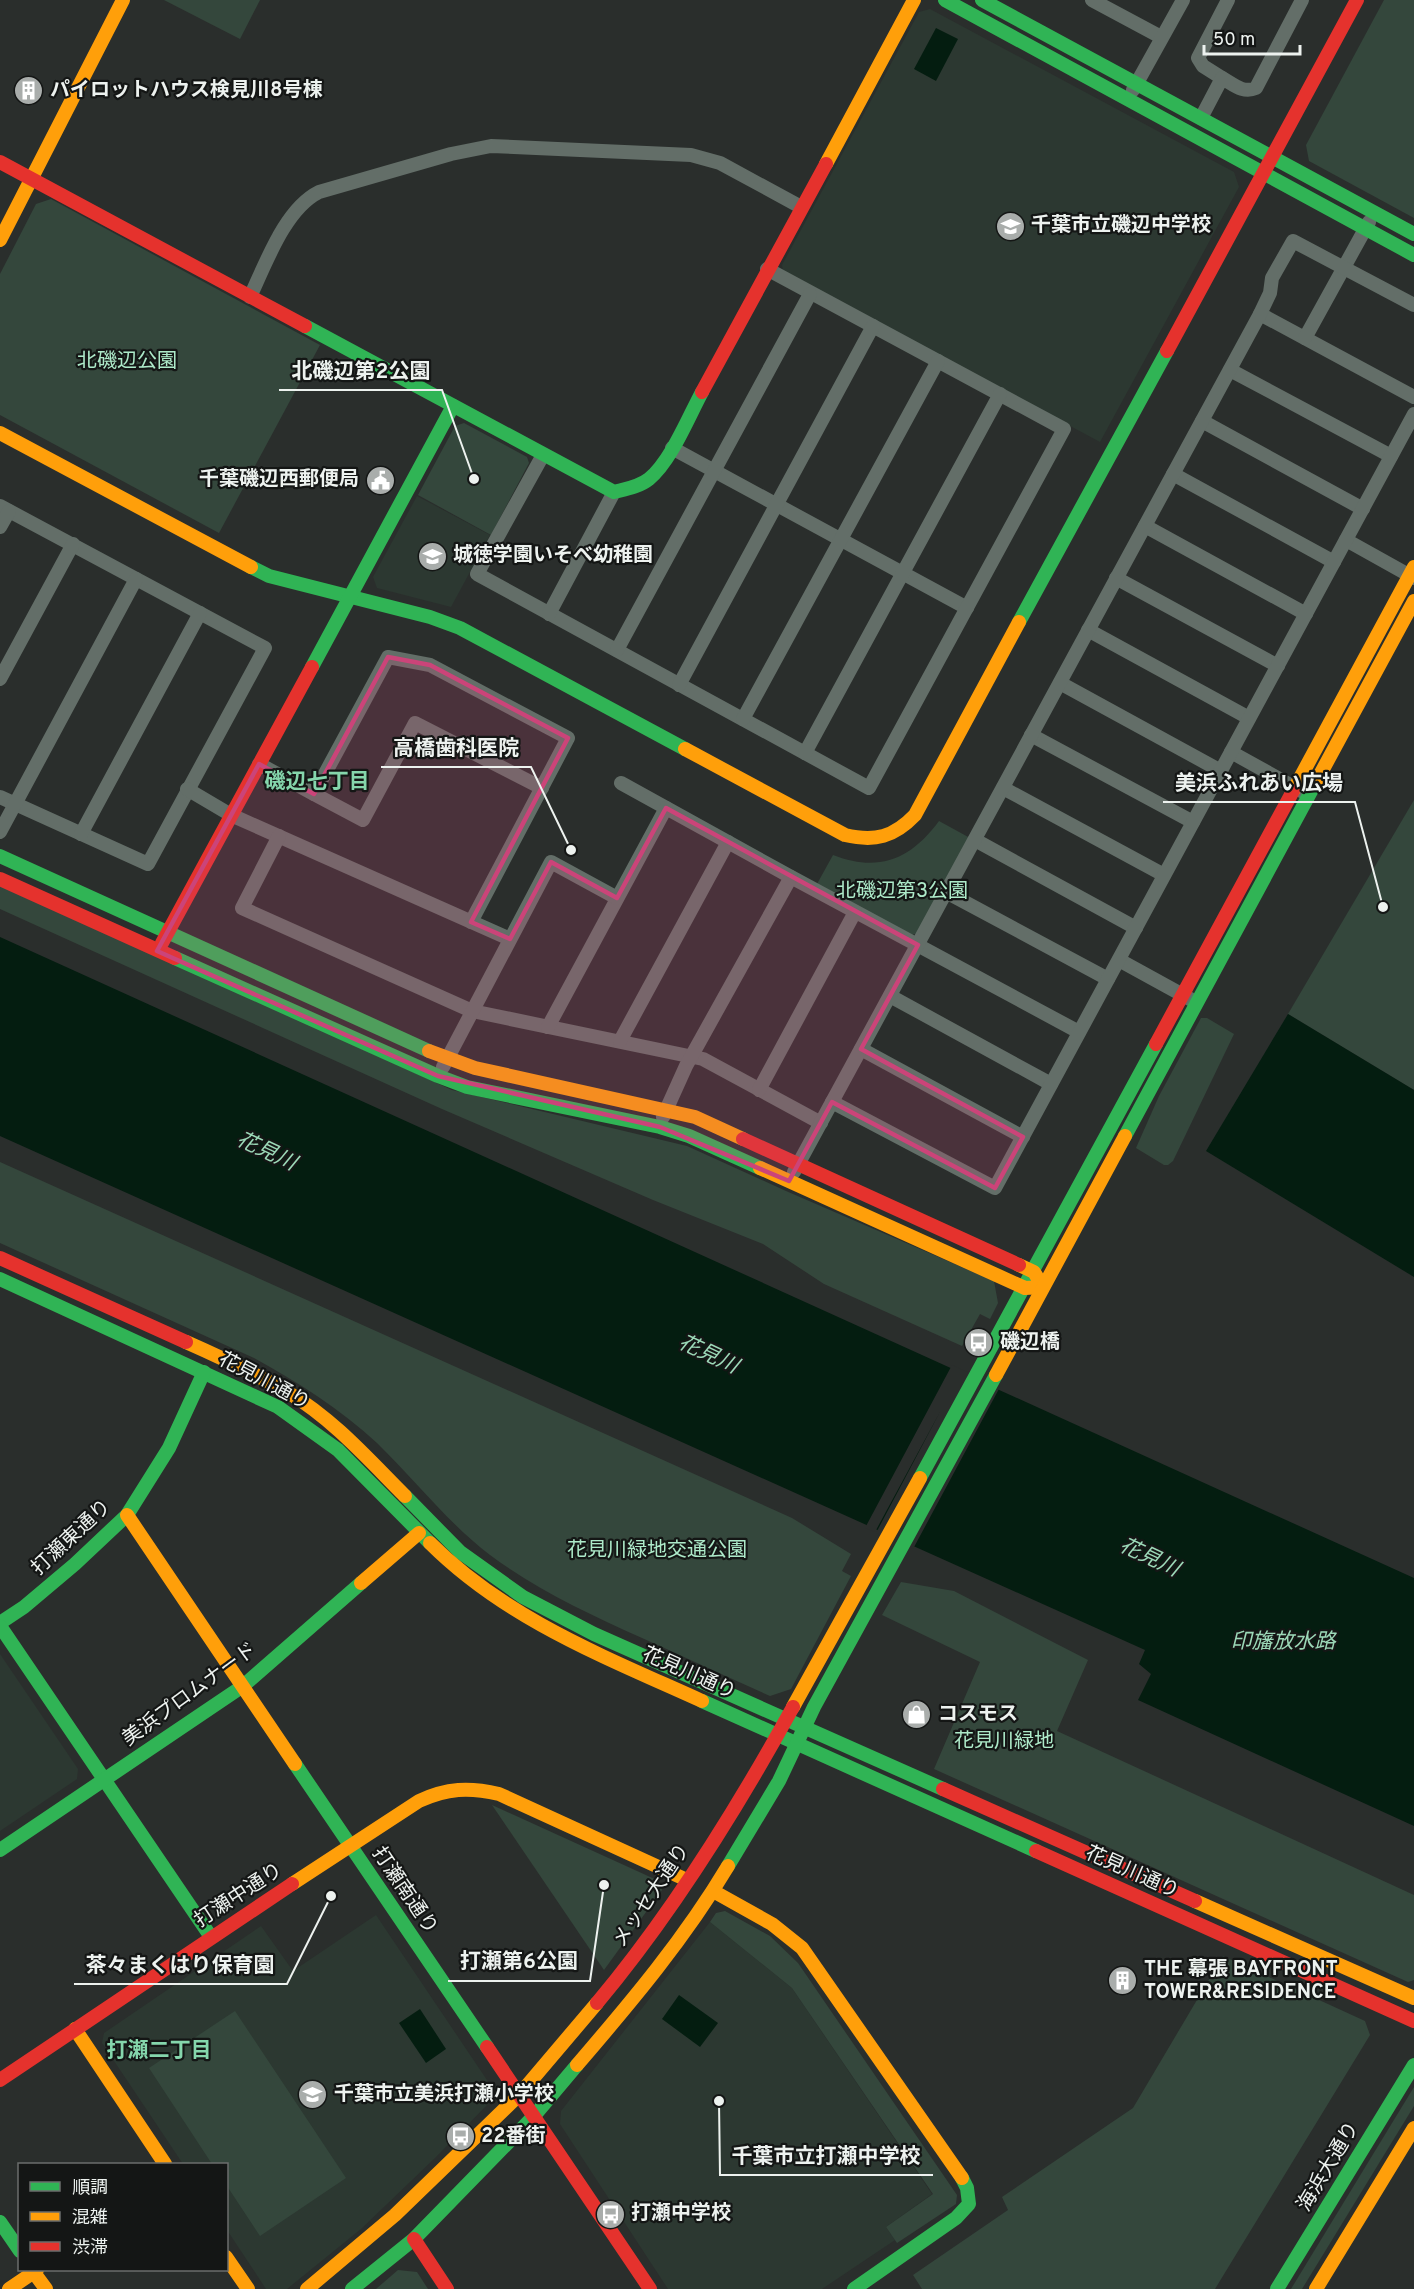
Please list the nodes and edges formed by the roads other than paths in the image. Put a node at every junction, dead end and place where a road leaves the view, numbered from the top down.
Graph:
1 (123, 0) edge
2 (914, 0) edge
3 (945, 0) edge
4 (982, 0) edge
5 (1092, 0) edge
6 (1183, 0) edge
7 (1228, 0) edge
8 (1302, 0) edge
9 (1357, 0) edge
10 (1161, 37) junction
11 (1222, 78) junction
12 (1137, 83) junction
13 (1128, 100) junction
14 (1201, 118) junction
15 (1274, 156) junction
16 (0, 162) edge
17 (1265, 173) junction
18 (31, 179) junction
19 (801, 207) junction
20 (1374, 212) junction
21 (1365, 229) junction
22 (1, 233) edge
23 (1414, 234) edge
24 (1414, 255) edge
25 (1344, 267) junction
26 (767, 270) junction
27 (810, 294) junction
28 (250, 297) junction
29 (1414, 305) edge
30 (1260, 314) junction
31 (873, 326) junction
32 (1305, 338) junction
33 (938, 361) junction
34 (1230, 370) junction
35 (1000, 394) junction
36 (1414, 397) edge
37 (453, 406) junction
38 (1414, 414) edge
39 (1202, 421) junction
40 (0, 433) edge
41 (672, 448) junction
42 (543, 455) junction
43 (1391, 456) junction
44 (714, 471) junction
45 (1173, 474) junction
46 (614, 492) junction
47 (776, 505) junction
48 (4, 508) edge
49 (1363, 509) junction
50 (1145, 526) junction
51 (0, 527) edge
52 (841, 540) junction
53 (1346, 540) junction
54 (74, 544) junction
55 (1334, 562) junction
56 (903, 573) junction
57 (1413, 573) edge
58 (1116, 578) junction
59 (136, 579) junction
60 (349, 597) junction
61 (1414, 601) edge
62 (967, 608) junction
63 (200, 613) junction
64 (549, 614) junction
65 (1306, 614) junction
66 (1088, 630) junction
67 (617, 650) junction
68 (1278, 666) junction
69 (0, 679) edge
70 (1060, 682) junction
71 (679, 685) junction
72 (1249, 718) junction
73 (743, 719) junction
74 (1031, 735) junction
75 (1231, 752) junction
76 (805, 753) junction
77 (259, 764) junction
78 (1221, 771) junction
79 (621, 783) dead end
80 (542, 788) junction
81 (1003, 788) junction
82 (1295, 788) junction
83 (187, 789) junction
84 (314, 794) junction
85 (1310, 796) junction
86 (0, 797) edge
87 (14, 804) junction
88 (666, 808) junction
89 (231, 815) junction
90 (1193, 822) junction
91 (0, 832) edge
92 (81, 834) junction
93 (279, 836) junction
94 (975, 840) junction
95 (728, 842) junction
96 (0, 856) edge
97 (1164, 875) junction
98 (791, 877) junction
99 (0, 879) edge
100 (946, 892) junction
101 (617, 898) junction
102 (855, 912) junction
103 (471, 922) junction
104 (1136, 927) junction
105 (168, 933) junction
106 (510, 939) junction
107 (918, 945) junction
108 (158, 951) junction
109 (1119, 960) junction
110 (1108, 980) junction
111 (1183, 995) junction
112 (890, 996) junction
113 (1196, 1002) junction
114 (472, 1011) junction
115 (548, 1027) junction
116 (1079, 1032) junction
117 (620, 1041) junction
118 (861, 1049) junction
119 (692, 1057) junction
120 (447, 1059) junction
121 (438, 1076) junction
122 (1051, 1084) junction
123 (759, 1090) junction
124 (832, 1102) junction
125 (666, 1109) junction
126 (821, 1123) junction
127 (660, 1127) junction
128 (1023, 1137) junction
129 (799, 1164) junction
130 (789, 1182) junction
131 (0, 1258) edge
132 (1034, 1272) junction
133 (0, 1280) edge
134 (1043, 1287) junction
135 (1025, 1288) junction
136 (204, 1372) junction
137 (127, 1515) junction
138 (419, 1533) junction
139 (0, 1625) edge
140 (243, 1686) junction
141 (786, 1720) junction
142 (804, 1728) junction
143 (778, 1735) junction
144 (797, 1744) junction
145 (103, 1780) junction
146 (350, 1846) junction
147 (0, 1850) edge
148 (687, 1880) junction
149 (713, 1891) junction
150 (211, 1937) junction
151 (1414, 1998) edge
152 (1414, 2021) edge
153 (75, 2029) junction
154 (1414, 2065) edge
155 (0, 2080) edge
156 (519, 2095) junction
157 (534, 2116) junction
158 (1414, 2127) edge
159 (164, 2163) edge
160 (0, 2222) edge
161 (414, 2239) junction
162 (18, 2248) edge
163 (228, 2260) edge
164 (33, 2271) edge
165 (35, 2271) edge
166 (9, 2289) edge
167 (46, 2289) edge
168 (248, 2289) edge
169 (308, 2289) edge
170 (352, 2289) edge
171 (447, 2289) edge
172 (650, 2289) edge
173 (854, 2289) edge
174 (1277, 2289) edge
175 (1316, 2289) edge

1 - 18 street
2 - 19 street
3 - 13 street
4 - 12 street
5 - 10 street
6 - 10 street
7 - 11 street
8 - 11 street
9 - 15 street
10 - 12 street
11 - 14 street
12 - 13 street
12 - 14 street
13 - 17 street
14 - 15 street
15 - 17 street
15 - 20 street
16 - 18 street
17 - 21 street
17 - 60 street
18 - 22 street
18 - 28 street
19 - 26 street
19 - 28 street
20 - 21 street
20 - 23 street
21 - 24 street
21 - 25 street
25 - 29 street
25 - 30 street
25 - 32 street
26 - 27 street
26 - 41 street
27 - 31 street
27 - 44 street
28 - 37 street
30 - 32 street
30 - 34 street
31 - 33 street
31 - 47 street
32 - 36 street
33 - 35 street
33 - 52 street
34 - 39 street
34 - 43 street
35 - 56 street
35 - 62 street
37 - 42 street
37 - 60 street
38 - 43 street
39 - 45 street
39 - 49 street
40 - 60 street
41 - 44 street
41 - 46 street
42 - 46 street
42 - 64 street
43 - 49 street
44 - 47 street
44 - 67 street
45 - 50 street
45 - 55 street
46 - 64 street
47 - 52 street
47 - 71 street
48 - 51 street
48 - 54 street
49 - 53 street
50 - 58 street
50 - 65 street
52 - 56 street
52 - 73 street
53 - 55 street
53 - 57 street
54 - 59 street
54 - 69 street
55 - 65 street
56 - 62 street
56 - 76 street
57 - 82 street, メッセ大通り
58 - 66 street
58 - 68 street
59 - 63 street
59 - 87 street
60 - 77 street
61 - 85 street
62 - 76 street
63 - 83 street
63 - 92 street
64 - 67 street
65 - 68 street
66 - 70 street
66 - 72 street
67 - 71 street
68 - 72 street
70 - 74 street
70 - 78 street
71 - 73 street
72 - 75 street
73 - 76 street
74 - 81 street
74 - 90 street
75 - 78 street
75 - 82 street
77 - 84 street
77 - 89 street
78 - 90 street
79 - 88 street
80 - 84 street
80 - 84 street
80 - 103 street
81 - 94 street
81 - 97 street
82 - 85 street
82 - 111 street, メッセ大通り
83 - 89 street
83 - 92 street
85 - 113 street
86 - 87 street
87 - 91 street
87 - 92 street
88 - 95 street
88 - 101 street
89 - 93 street
89 - 105 street
90 - 97 street
93 - 103 street
93 - 114 street
94 - 100 street
94 - 104 street
95 - 98 street
95 - 117 street
96 - 105 street
97 - 104 street
98 - 102 street
98 - 119 street
99 - 108 street
100 - 107 street
100 - 110 street
101 - 106 street
101 - 115 street
102 - 107 street
102 - 123 street
103 - 106 street
104 - 109 street
105 - 108 street
105 - 120 street
106 - 114 street
107 - 112 street
107 - 116 street
108 - 121 street
109 - 110 street
109 - 111 street
110 - 116 street
111 - 113 street
111 - 132 street, メッセ大通り
112 - 118 street
112 - 122 street
113 - 134 street
114 - 115 street
114 - 120 street
115 - 117 street
116 - 122 street
117 - 119 street
118 - 124 street
118 - 128 street
119 - 123 street
119 - 125 street
120 - 121 street
120 - 125 street
121 - 127 street
122 - 128 street
123 - 126 street
124 - 126 street
124 - 128 street
125 - 127 street
125 - 129 street
126 - 129 street
127 - 130 street
129 - 130 street
129 - 132 street
130 - 135 street
131 - 141 street, 花見川通り
132 - 134 street
132 - 135 street, メッセ大通り
133 - 136 street, 花見川通り
134 - 135 street
134 - 142 street
135 - 141 street, メッセ大通り
136 - 137 street, 打瀬東通り
136 - 138 street, 花見川通り
137 - 139 street, 打瀬東通り
137 - 140 street, 打瀬南通り
138 - 140 street, 美浜プロムナード
138 - 143 street, 花見川通り
139 - 145 street
140 - 145 street, 美浜プロムナード
140 - 146 street, 打瀬南通り
141 - 142 street, 花見川通り
141 - 143 street, メッセ大通り
142 - 144 street
142 - 151 street, 花見川通り
143 - 144 street, 花見川通り
143 - 148 street, メッセ大通り
144 - 149 street
144 - 152 street, 花見川通り
145 - 147 street, 美浜プロムナード
145 - 150 street
146 - 148 street, 打瀬中通り
146 - 150 street, 打瀬中通り
146 - 156 street, 打瀬南通り
148 - 156 street, メッセ大通り
149 - 157 street
149 - 173 street
150 - 153 street, 打瀬中通り
153 - 155 street, 打瀬中通り
153 - 159 street
154 - 174 street, 海浜大通り
156 - 157 street, 打瀬南通り
156 - 169 street, メッセ大通り
157 - 161 street
157 - 172 street, 打瀬南通り
158 - 175 street
160 - 162 street
161 - 170 street
161 - 171 street
163 - 168 street
164 - 166 street
165 - 167 street

